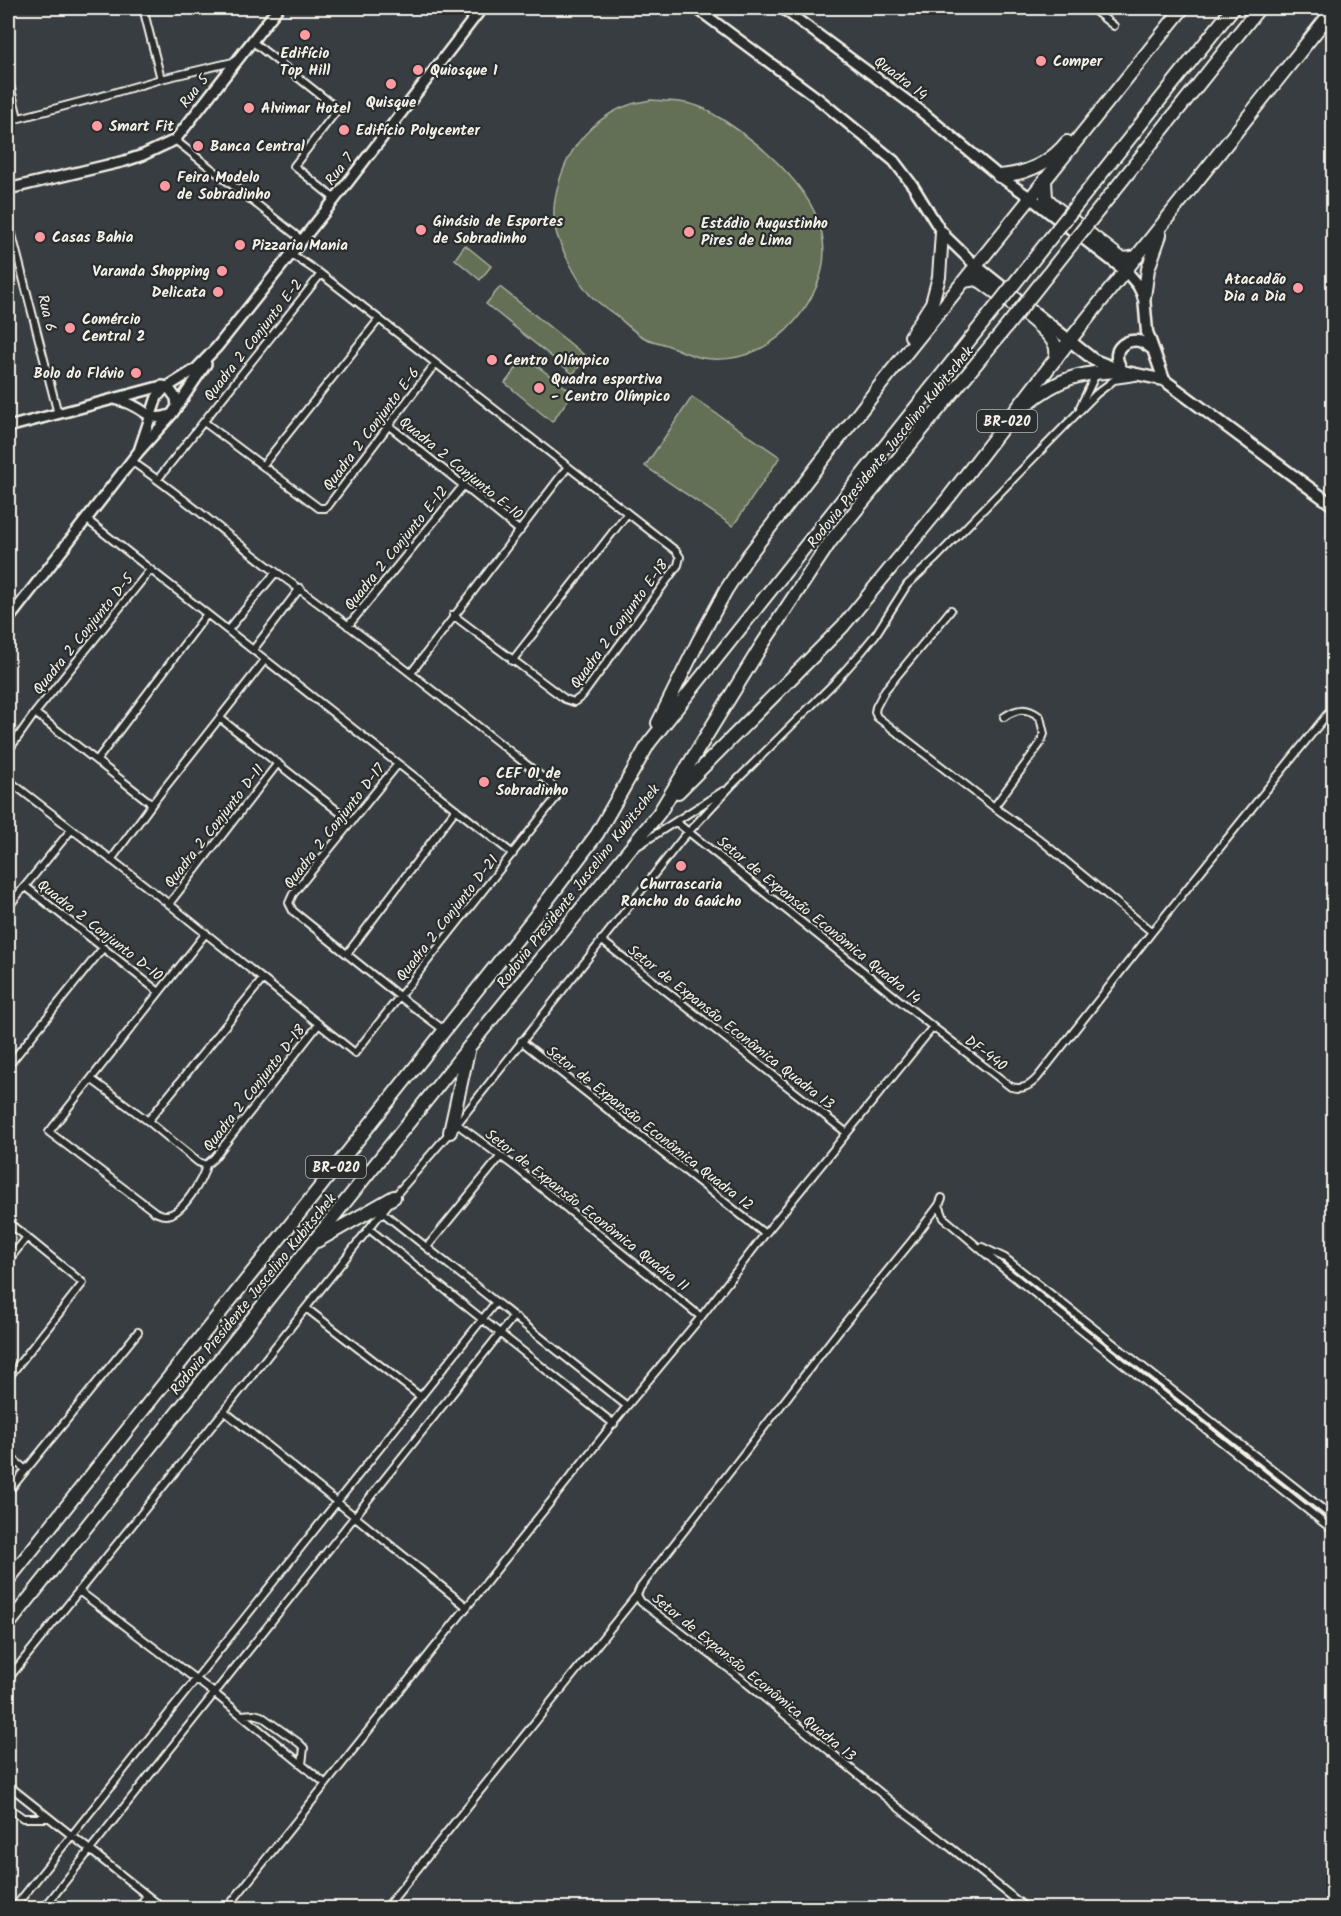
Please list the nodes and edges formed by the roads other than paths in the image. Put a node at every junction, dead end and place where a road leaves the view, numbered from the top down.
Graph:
1 (143, 8) edge
2 (278, 8) edge
3 (482, 8) edge
4 (696, 8) edge
5 (782, 8) edge
6 (1091, 8) edge
7 (1183, 8) edge
8 (1233, 8) edge
9 (1259, 8) edge
10 (1334, 9) edge
11 (1114, 26) dead end
12 (253, 42) junction
13 (238, 61) junction
14 (1126, 76) junction
15 (8, 77) edge
16 (161, 79) junction
17 (18, 118) junction
18 (8, 121) edge
19 (175, 140) junction
20 (999, 176) junction
21 (1045, 181) junction
22 (8, 189) edge
23 (1031, 198) junction
24 (334, 199) junction
25 (1167, 218) junction
26 (8, 219) edge
27 (942, 233) junction
28 (302, 240) junction
29 (291, 254) junction
30 (1137, 257) junction
31 (1113, 261) junction
32 (976, 266) junction
33 (1126, 271) junction
34 (321, 274) junction
35 (964, 282) junction
36 (1116, 284) junction
37 (1144, 297) junction
38 (379, 319) junction
39 (1070, 340) junction
40 (218, 347) junction
41 (1153, 350) junction
42 (1056, 359) junction
43 (435, 364) junction
44 (1098, 368) junction
45 (1122, 371) junction
46 (1140, 376) junction
47 (1164, 380) junction
48 (882, 383) junction
49 (168, 387) junction
50 (115, 399) junction
51 (175, 411) junction
52 (58, 414) junction
53 (1076, 415) junction
54 (149, 417) junction
55 (1007, 421) junction
56 (204, 422) junction
57 (388, 425) junction
58 (8, 427) edge
59 (139, 451) junction
60 (131, 461) junction
61 (263, 465) junction
62 (567, 468) junction
63 (158, 479) junction
64 (463, 486) junction
65 (1334, 506) edge
66 (627, 514) junction
67 (86, 519) junction
68 (520, 531) junction
69 (150, 570) junction
70 (276, 572) junction
71 (300, 588) junction
72 (951, 610) dead end
73 (207, 614) junction
74 (453, 615) junction
75 (8, 620) edge
76 (348, 626) junction
77 (228, 630) junction
78 (253, 650) junction
79 (266, 660) junction
80 (512, 661) junction
81 (411, 673) junction
82 (1334, 706) edge
83 (35, 713) junction
84 (1004, 717) dead end
85 (221, 719) junction
86 (649, 743) junction
87 (8, 751) edge
88 (97, 760) junction
89 (278, 763) junction
90 (398, 764) junction
91 (8, 780) edge
92 (14, 785) junction
93 (731, 786) junction
94 (8, 794) edge
95 (152, 804) junction
96 (994, 807) junction
97 (456, 809) junction
98 (659, 813) junction
99 (352, 822) junction
100 (676, 822) junction
101 (71, 830) junction
102 (689, 832) junction
103 (625, 853) junction
104 (513, 854) junction
105 (111, 860) junction
106 (25, 886) junction
107 (169, 904) junction
108 (8, 907) edge
109 (1152, 932) junction
110 (206, 933) junction
111 (601, 940) junction
112 (103, 948) junction
113 (347, 954) junction
114 (263, 979) junction
115 (159, 992) junction
116 (400, 997) junction
117 (319, 1024) junction
118 (933, 1027) junction
119 (444, 1030) junction
120 (521, 1041) junction
121 (468, 1048) junction
122 (8, 1066) edge
123 (91, 1079) junction
124 (148, 1121) junction
125 (453, 1128) junction
126 (847, 1132) junction
127 (501, 1156) junction
128 (206, 1165) junction
129 (394, 1197) junction
130 (942, 1198) dead end
131 (939, 1205) junction
132 (382, 1212) junction
133 (8, 1222) edge
134 (369, 1230) junction
135 (765, 1234) junction
136 (27, 1238) junction
137 (974, 1243) junction
138 (311, 1245) junction
139 (427, 1247) junction
140 (8, 1261) edge
141 (496, 1302) junction
142 (306, 1308) junction
143 (513, 1317) junction
144 (701, 1317) junction
145 (483, 1319) junction
146 (138, 1332) dead end
147 (500, 1332) junction
148 (8, 1378) edge
149 (421, 1397) junction
150 (627, 1406) junction
151 (224, 1411) junction
152 (614, 1424) junction
153 (8, 1455) edge
154 (26, 1470) junction
155 (8, 1492) edge
156 (337, 1503) junction
157 (355, 1517) junction
158 (1334, 1518) edge
159 (1334, 1531) edge
160 (8, 1580) edge
161 (79, 1591) junction
162 (637, 1595) junction
163 (467, 1607) junction
164 (8, 1625) edge
165 (8, 1679) edge
166 (197, 1680) junction
167 (214, 1693) junction
168 (241, 1715) junction
169 (302, 1764) junction
170 (327, 1784) junction
171 (8, 1785) edge
172 (8, 1807) edge
173 (48, 1818) junction
174 (71, 1836) junction
175 (90, 1849) junction
176 (147, 1896) junction
177 (14, 1908) edge
178 (44, 1908) edge
179 (137, 1908) edge
180 (163, 1908) edge
181 (227, 1908) edge
182 (386, 1908) edge
183 (1026, 1908) edge

1 - 16 street
2 - 12 main road, Rua 5
3 - 24 main road, Rua 7
4 - 27 main road
5 - 20 main road, Quadra 14
6 - 11 street
7 - 14 highway, BR-020
8 - 86 highway, Rodovia Presidente Juscelino Kubitschek / BR-020, bridge
9 - 98 highway, Rodovia Presidente Juscelino Kubitschek / BR-020, bridge
10 - 25 highway, BR-020
12 - 13 main road, Rua 5
12 - 24 street
13 - 16 street
13 - 19 main road, Rua 5
14 - 20 highway
14 - 21 highway, BR-020
15 - 17 street
16 - 17 street
17 - 18 street
19 - 22 main road, Rua 5
19 - 28 street
20 - 23 main road, Quadra 14
21 - 23 highway, BR-020
21 - 30 highway
23 - 31 main road
23 - 32 highway, BR-020
24 - 28 main road, Rua 7
25 - 30 highway, BR-020
25 - 37 highway
26 - 52 street, Rua 6
27 - 32 main road
27 - 48 highway
28 - 29 main road, Rua 7
29 - 34 street
29 - 40 main road, Rua 7
30 - 33 highway, BR-020
31 - 33 main road
31 - 36 highway
32 - 35 highway, BR-020
32 - 39 main road
33 - 36 highway, BR-020
33 - 37 main road
34 - 38 street
34 - 56 street, Quadra 2 Conjunto E-2
35 - 42 highway
35 - 48 highway, BR-020
36 - 39 highway, BR-020
37 - 41 main road
38 - 43 street
38 - 61 street
39 - 42 highway, BR-020
39 - 44 main road
40 - 49 main road, Rua 7
40 - 51 main road, Rua 7
41 - 45 main road
41 - 47 main road
42 - 55 highway, BR-020
43 - 57 street, Quadra 2 Conjunto E-6
43 - 62 street
44 - 45 highway
44 - 53 street
44 - 55 highway
45 - 46 main road
46 - 47 main road
46 - 53 street
47 - 65 main road
48 - 86 highway, BR-020
49 - 50 main road
49 - 51 main road
49 - 54 main road, Rua 7
50 - 52 main road
50 - 54 main road
51 - 54 main road
51 - 59 main road, Rua 7
52 - 58 main road
53 - 93 street
54 - 59 main road, Rua 7
55 - 98 highway, BR-020
56 - 61 street
56 - 63 street, Quadra 2 Conjunto E-2
57 - 61 street, Quadra 2 Conjunto E-6
57 - 64 street, Quadra 2 Conjunto E-10
59 - 60 main road, Rua 7
60 - 63 street
60 - 67 main road, Rua 7
62 - 66 street
62 - 68 street
63 - 70 street
64 - 68 street, Quadra 2 Conjunto E-10
64 - 76 street, Quadra 2 Conjunto E-12
66 - 80 street
66 - 80 street, Quadra 2 Conjunto E-18
67 - 69 street
67 - 75 main road, Rua 7
68 - 74 street
69 - 73 street
69 - 83 street, Quadra 2 Conjunto D-5
70 - 71 street
70 - 77 street
71 - 76 street
71 - 78 street
72 - 96 street
73 - 77 street
73 - 88 street
74 - 80 street
74 - 81 street
76 - 81 street
77 - 78 street
78 - 79 street
79 - 85 street
79 - 90 street
81 - 104 street, Quadra 2 Conjunto D-21
82 - 109 street
83 - 87 street, Quadra 2 Conjunto D-5
83 - 88 street
84 - 96 street
85 - 89 street
85 - 95 street
86 - 119 highway, Rodovia Presidente Juscelino Kubitschek / BR-020
88 - 95 street
89 - 99 street
89 - 107 street, Quadra 2 Conjunto D-11
90 - 97 street
90 - 99 street, Quadra 2 Conjunto D-17
91 - 92 street
92 - 94 street
92 - 101 street
93 - 100 street
93 - 102 street
95 - 105 street
96 - 109 street
97 - 104 street
97 - 113 street
98 - 103 highway, Rodovia Presidente Juscelino Kubitschek / BR-020
99 - 113 street, Quadra 2 Conjunto D-17
100 - 102 street, Setor de Expansão Econômica Quadra 14
100 - 103 street
101 - 105 street
101 - 106 street
102 - 111 street
102 - 118 street, Setor de Expansão Econômica Quadra 14
103 - 121 highway, Rodovia Presidente Juscelino Kubitschek / BR-020
104 - 116 street, Quadra 2 Conjunto D-21
105 - 107 street
106 - 108 street
106 - 112 street, Quadra 2 Conjunto D-10
107 - 110 street
109 - 118 street, DF-440
110 - 114 street
110 - 115 street
111 - 120 street
111 - 126 street, Setor de Expansão Econômica Quadra 13
112 - 115 street, Quadra 2 Conjunto D-10
112 - 122 street
113 - 116 street
114 - 117 street
114 - 124 street
115 - 123 street
116 - 117 street, Quadra 2 Conjunto D-21
116 - 119 street
117 - 128 street, Quadra 2 Conjunto D-18
118 - 126 street
119 - 160 highway, Rodovia Presidente Juscelino Kubitschek / BR-020
120 - 125 street
120 - 135 street, Setor de Expansão Econômica Quadra 12
121 - 125 highway
121 - 138 highway, Rodovia Presidente Juscelino Kubitschek / BR-020
123 - 124 street
123 - 128 street, Quadra 2 Conjunto D-18
124 - 128 street
125 - 127 street, Setor de Expansão Econômica Quadra 11
125 - 129 street
126 - 135 street
127 - 139 street
127 - 144 street, Setor de Expansão Econômica Quadra 11
129 - 132 street
129 - 138 highway
130 - 131 street, Setor de Expansão Econômica Quadra 13
131 - 137 street
131 - 162 street, Setor de Expansão Econômica Quadra 13
132 - 134 street
132 - 139 street
133 - 136 street
134 - 142 street
134 - 145 street
135 - 144 street
136 - 140 street
136 - 148 street
137 - 158 street
137 - 159 street
138 - 164 highway, Rodovia Presidente Juscelino Kubitschek / BR-020
139 - 141 street
141 - 143 street
141 - 145 street
142 - 149 street
142 - 151 street
143 - 147 street
143 - 150 street
144 - 150 street
145 - 147 street
145 - 149 street
146 - 154 street
147 - 152 street
147 - 157 street
149 - 156 street
150 - 152 street
151 - 156 street
151 - 161 street
152 - 163 street
153 - 154 street
154 - 155 street
156 - 157 street
156 - 166 street
157 - 163 street
157 - 167 street
161 - 165 street
161 - 166 street
162 - 182 street
162 - 183 street, Setor de Expansão Econômica Quadra 13
163 - 170 street
166 - 167 street
166 - 174 street
167 - 168 street
167 - 175 street
168 - 169 street
168 - 169 street
169 - 170 street
170 - 181 street
171 - 173 street
172 - 173 street
173 - 174 street
174 - 175 street
174 - 177 street
175 - 176 street
175 - 178 street
176 - 179 street
176 - 180 street

